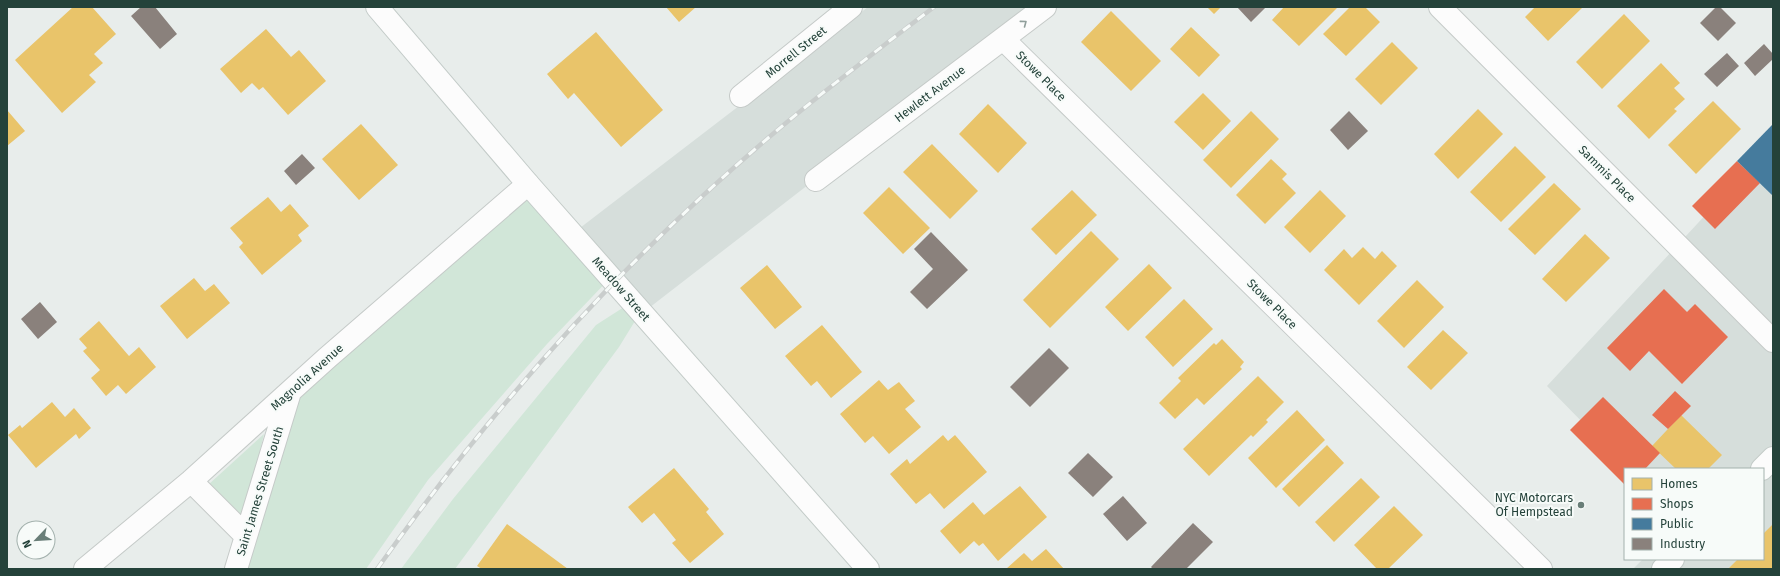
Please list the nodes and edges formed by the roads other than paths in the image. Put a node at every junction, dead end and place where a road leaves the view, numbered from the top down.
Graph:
1 (377, 7) edge
2 (851, 7) edge
3 (1045, 7) edge
4 (1440, 7) edge
5 (1003, 39) junction
6 (740, 96) dead end
7 (816, 180) dead end
8 (528, 184) junction
9 (1773, 340) edge
10 (290, 391) junction
11 (1773, 458) edge
12 (1763, 468) edge
13 (191, 481) junction
14 (246, 535) junction
15 (1672, 560) edge
16 (85, 569) edge
17 (236, 569) edge
18 (868, 569) edge
19 (1541, 569) edge
20 (1663, 569) edge

1 - 8 street, Meadow Street
2 - 6 street, Morrell Street
5 -> 3 street, Hewlett Avenue
4 - 9 street, Sammis Place
5 - 7 street, Hewlett Avenue
5 - 19 street, Stowe Place
8 - 10 street, Magnolia Avenue
8 - 18 street, Meadow Street
10 - 13 street, Magnolia Avenue
10 - 14 street, Saint James Street South
11 - 12 street
13 - 14 street
13 - 16 street, Magnolia Avenue
14 - 17 street, Saint James Street South
15 - 20 street

